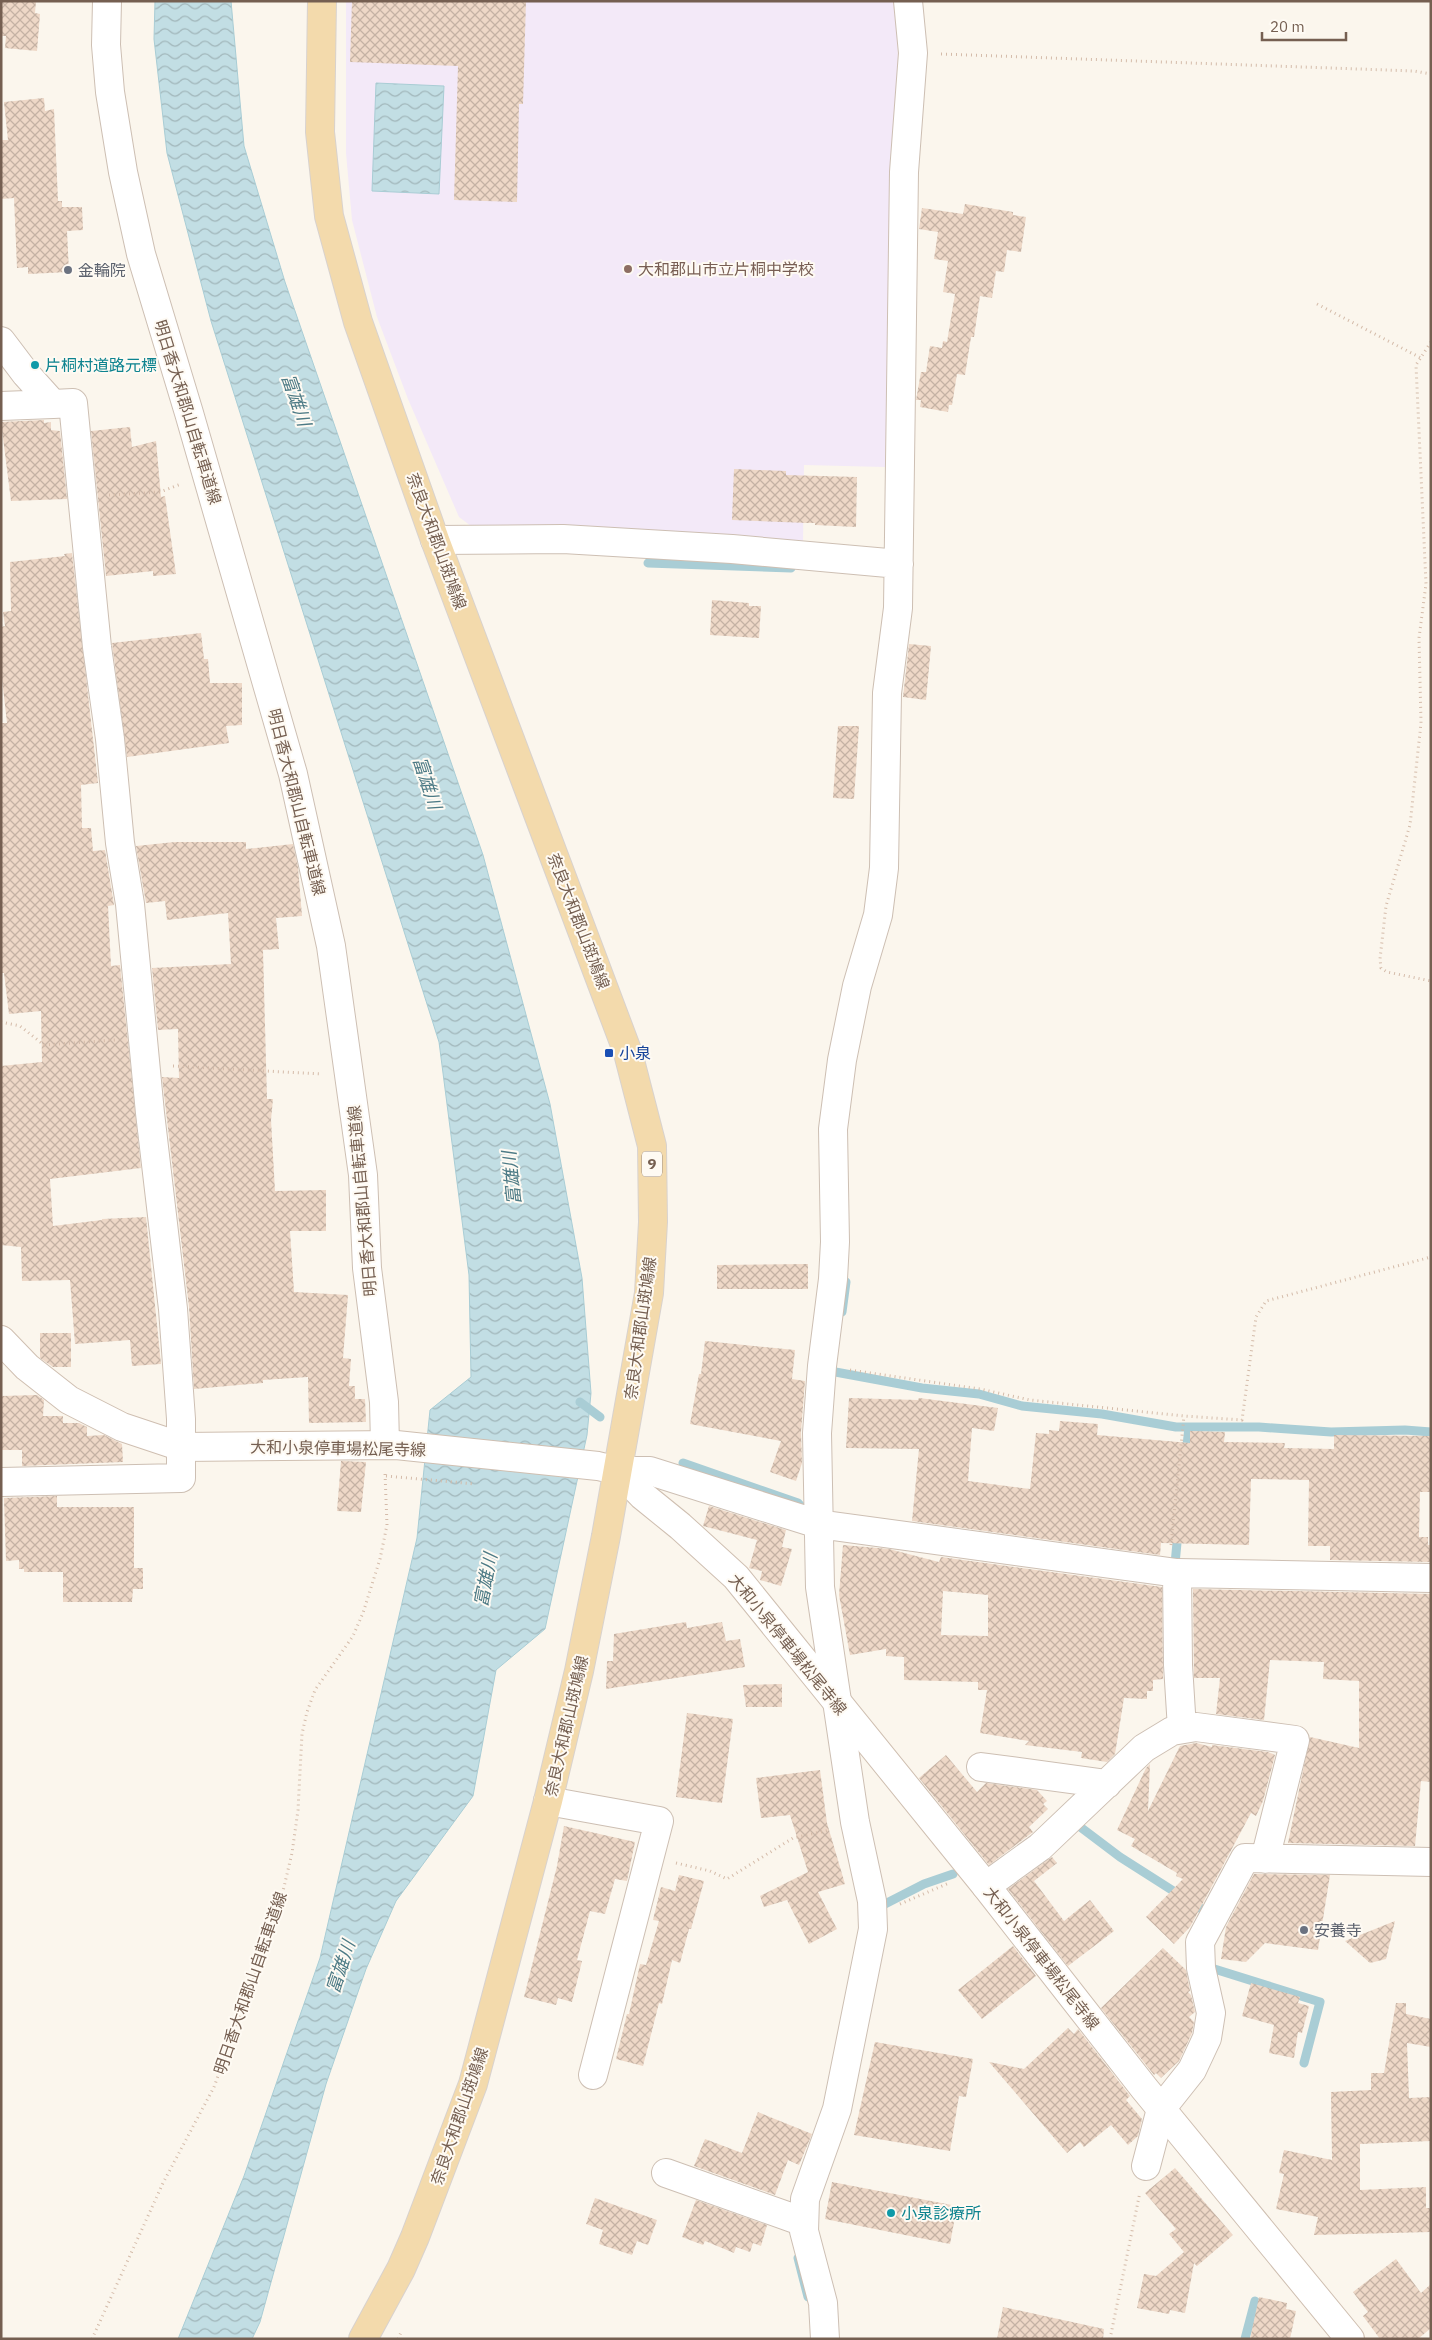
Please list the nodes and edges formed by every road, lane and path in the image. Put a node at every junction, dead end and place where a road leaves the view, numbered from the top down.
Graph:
1 (107, 1) edge
2 (322, 1) edge
3 (908, 1) edge
4 (913, 53) junction
5 (1431, 74) edge
6 (1317, 304) dead end
7 (1, 341) edge
8 (1431, 342) edge
9 (1421, 358) junction
10 (53, 404) junction
11 (1, 406) edge
12 (207, 473) junction
13 (83, 496) junction
14 (435, 540) junction
15 (899, 564) junction
16 (1431, 981) edge
17 (1, 1022) edge
18 (143, 1038) junction
19 (145, 1065) junction
20 (350, 1076) junction
21 (1431, 1257) edge
22 (1, 1340) edge
23 (822, 1366) junction
24 (1184, 1416) junction
25 (391, 1445) junction
26 (182, 1447) junction
27 (608, 1468) junction
28 (386, 1476) junction
29 (396, 1477) dead end
30 (1, 1482) edge
31 (818, 1523) junction
32 (1177, 1573) junction
33 (1431, 1578) edge
34 (839, 1707) junction
35 (1182, 1729) junction
36 (981, 1767) dead end
37 (1107, 1784) junction
38 (548, 1801) junction
39 (834, 1829) dead end
40 (651, 1856) junction
41 (1265, 1859) junction
42 (1431, 1862) edge
43 (981, 1880) junction
44 (872, 1918) junction
45 (593, 2075) dead end
46 (1161, 2108) junction
47 (1146, 2166) joint
48 (666, 2173) dead end
49 (795, 2219) junction
50 (92, 2339) edge
51 (363, 2339) edge
52 (826, 2339) edge
53 (1110, 2339) edge
54 (1350, 2339) edge

1 - 12 street, 明日香大和郡山自転車道線
2 - 14 main road, 奈良大和郡山斑鳩線 / 9
3 - 4 street
4 - 5 path
4 - 15 street
6 - 9 path
7 - 10 street
8 - 9 path
9 - 16 path
10 - 11 street
10 - 13 street
12 - 13 path
12 - 20 street, 明日香大和郡山自転車道線
13 - 18 street
14 - 15 street
14 - 27 main road, 奈良大和郡山斑鳩線 / 9
15 - 23 street
17 - 18 path
18 - 19 street
19 - 20 path
19 - 26 street
20 - 25 street, 明日香大和郡山自転車道線
21 - 24 path
22 - 26 street, 大和小泉停車場松尾寺線
23 - 24 path
23 - 31 street
24 - 32 path
25 - 26 street, 大和小泉停車場松尾寺線
25 - 27 street, 大和小泉停車場松尾寺線
25 - 28 path, 明日香大和郡山自転車道線
26 - 30 street
27 - 31 street
27 - 34 street, 大和小泉停車場松尾寺線
27 - 38 main road, 奈良大和郡山斑鳩線 / 9
28 - 29 path
28 - 50 path, 明日香大和郡山自転車道線
31 - 32 street
31 - 34 street
32 - 33 street
32 - 35 street
34 - 43 street, 大和小泉停車場松尾寺線
34 - 44 street
35 - 37 street
35 - 41 street
36 - 37 street
37 - 43 street
38 - 40 street
38 - 51 main road, 奈良大和郡山斑鳩線 / 9
39 - 40 path
40 - 45 street
41 - 42 street
41 - 46 street
43 - 44 path
43 - 46 street, 大和小泉停車場松尾寺線
44 - 49 street
46 - 47 street
46 - 54 street, 大和小泉停車場松尾寺線
47 - 53 path
48 - 49 street
49 - 52 street

